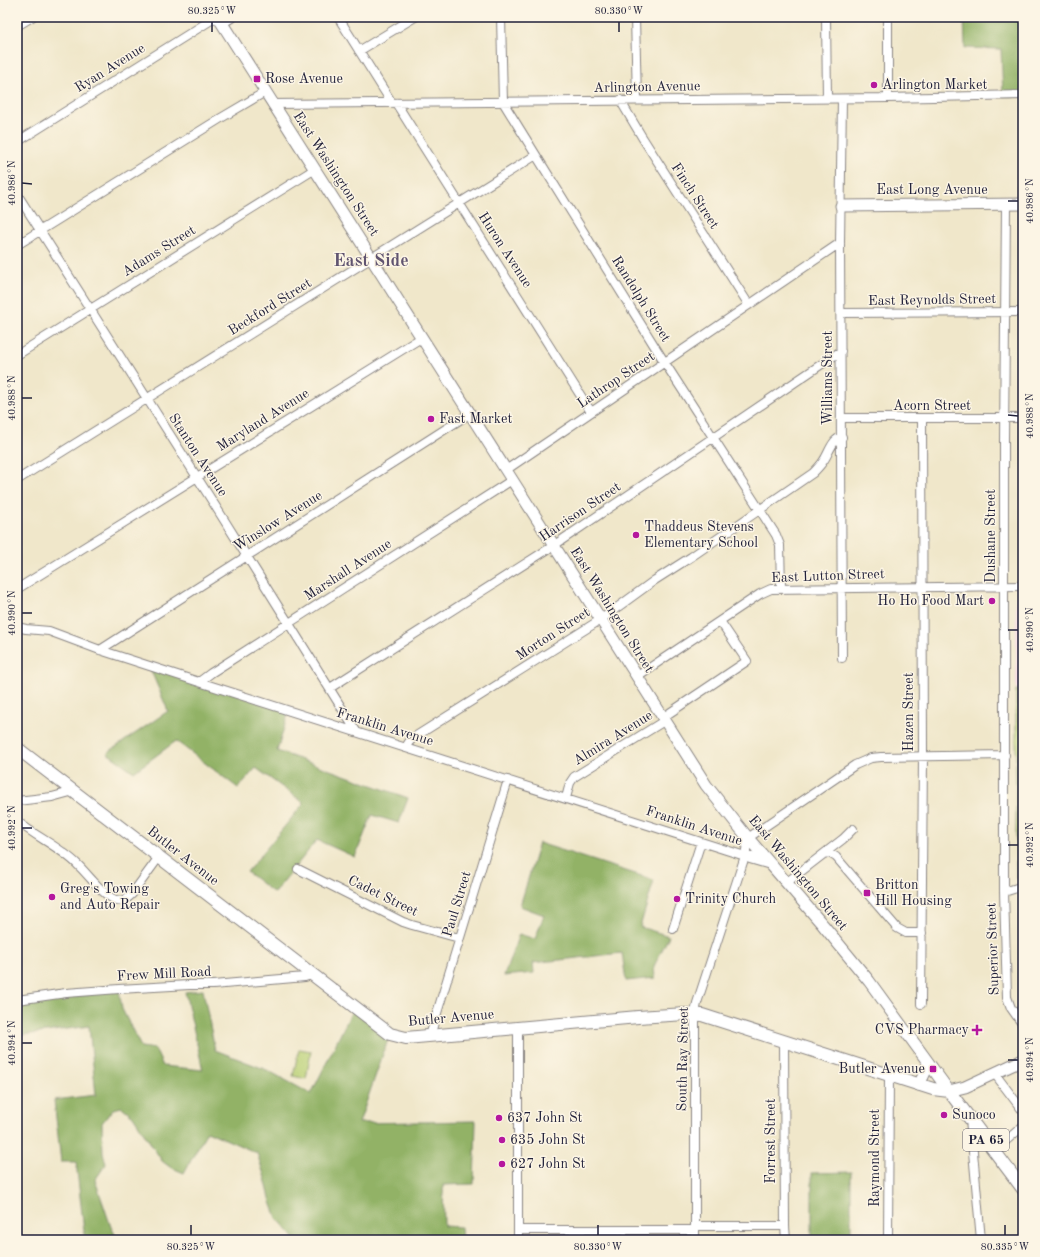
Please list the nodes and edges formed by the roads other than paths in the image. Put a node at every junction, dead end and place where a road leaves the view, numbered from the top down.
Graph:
1 (32, 17) edge
2 (233, 17) edge
3 (338, 17) edge
4 (415, 17) edge
5 (501, 17) edge
6 (635, 17) edge
7 (826, 17) edge
8 (888, 17) edge
9 (219, 19) edge
10 (17, 26) edge
11 (359, 51) junction
12 (265, 92) junction
13 (1023, 96) edge
14 (827, 98) junction
15 (888, 98) junction
16 (842, 99) junction
17 (620, 100) junction
18 (637, 100) junction
19 (503, 102) junction
20 (394, 103) junction
21 (272, 104) junction
22 (17, 142) edge
23 (536, 156) junction
24 (315, 169) junction
25 (17, 194) edge
26 (459, 204) junction
27 (1023, 204) edge
28 (1006, 205) junction
29 (841, 206) junction
30 (40, 231) junction
31 (840, 243) junction
32 (17, 245) edge
33 (372, 258) junction
34 (749, 305) junction
35 (89, 310) junction
36 (1005, 312) junction
37 (1023, 312) edge
38 (841, 313) junction
39 (421, 338) junction
40 (841, 351) junction
41 (17, 355) edge
42 (665, 362) junction
43 (147, 398) junction
44 (591, 412) junction
45 (469, 414) junction
46 (841, 418) junction
47 (1005, 418) junction
48 (1023, 418) edge
49 (922, 419) junction
50 (712, 437) junction
51 (842, 437) junction
52 (506, 470) junction
53 (197, 478) junction
54 (17, 480) edge
55 (512, 480) junction
56 (759, 510) junction
57 (553, 546) junction
58 (246, 556) junction
59 (1004, 586) junction
60 (1023, 586) edge
61 (842, 587) junction
62 (922, 587) junction
63 (781, 588) junction
64 (17, 589) edge
65 (600, 620) junction
66 (720, 621) junction
67 (289, 623) junction
68 (17, 626) edge
69 (100, 650) junction
70 (842, 658) dead end
71 (636, 677) junction
72 (200, 682) junction
73 (330, 688) junction
74 (663, 720) junction
75 (356, 732) junction
76 (406, 747) junction
77 (17, 748) edge
78 (1005, 755) junction
79 (923, 756) junction
80 (508, 780) junction
81 (74, 791) junction
82 (566, 798) junction
83 (17, 801) edge
84 (17, 821) edge
85 (853, 829) dead end
86 (748, 838) junction
87 (701, 842) junction
88 (825, 853) junction
89 (745, 856) junction
90 (159, 857) junction
91 (770, 864) junction
92 (298, 869) dead end
93 (786, 883) junction
94 (1023, 886) edge
95 (1004, 892) junction
96 (673, 930) dead end
97 (922, 933) junction
98 (459, 938) junction
99 (312, 975) junction
100 (17, 1000) edge
101 (921, 1004) dead end
102 (1023, 1012) edge
103 (1014, 1013) junction
104 (695, 1014) junction
105 (1023, 1025) edge
106 (518, 1028) junction
107 (430, 1036) junction
108 (784, 1042) junction
109 (1023, 1060) edge
110 (929, 1064) junction
111 (995, 1074) junction
112 (889, 1075) junction
113 (919, 1085) junction
114 (949, 1091) junction
115 (1023, 1111) edge
116 (970, 1119) junction
117 (1023, 1126) edge
118 (994, 1151) junction
119 (1023, 1189) edge
120 (785, 1226) junction
121 (695, 1228) junction
122 (518, 1230) junction
123 (518, 1240) edge
124 (695, 1240) edge
125 (786, 1240) edge
126 (888, 1240) edge
127 (981, 1240) edge

1 - 10 street
2 - 9 street, Ryan Avenue
3 - 11 street, Huron Avenue
4 - 11 street
5 - 19 street
6 - 18 street
7 - 14 street
8 - 15 street
9 - 12 main road, East Washington Street / PA 65
9 - 22 street, Ryan Avenue
11 - 20 street, Huron Avenue
12 - 21 main road, East Washington Street / PA 65
12 - 30 street
13 - 15 street, Arlington Avenue
14 - 16 street, Arlington Avenue
14 - 18 street, Arlington Avenue
15 - 16 street, Arlington Avenue
16 - 29 street, Williams Street
17 - 18 street, Arlington Avenue
17 - 19 street, Arlington Avenue
17 - 34 street, Finch Street
19 - 20 street, Arlington Avenue
19 - 23 street, Randolph Street
20 - 21 street, Arlington Avenue
20 - 26 street, Huron Avenue
21 - 24 main road, East Washington Street / PA 65
23 - 26 street, Beckford Street
23 - 42 street, Randolph Street
24 - 33 main road, East Washington Street / PA 65
24 - 35 street, Adams Street
25 - 30 street, Stanton Avenue
26 - 33 street, Beckford Street
26 - 44 street, Huron Avenue
27 - 28 main road, East Long Avenue
28 - 29 main road, East Long Avenue
28 - 36 street, Dushane Street
29 - 31 street, Williams Street
30 - 32 street
30 - 35 street, Stanton Avenue
31 - 34 street, Lathrop Street
31 - 38 street, Williams Street
33 - 39 main road, East Washington Street / PA 65
33 - 43 street, Beckford Street
34 - 42 street, Lathrop Street
35 - 41 street, Adams Street
35 - 43 street, Stanton Avenue
36 - 37 street, East Reynolds Street
36 - 38 street, East Reynolds Street
36 - 47 street, Dushane Street
38 - 40 street, Williams Street
39 - 45 main road, East Washington Street / PA 65
39 - 53 street, Maryland Avenue
40 - 46 street, Williams Street
40 - 50 street, Harrison Street
42 - 44 street, Lathrop Street
42 - 50 street, Randolph Street
43 - 53 street, Stanton Avenue
43 - 54 street, Beckford Street
44 - 52 street, Lathrop Street
45 - 52 main road, East Washington Street / PA 65
45 - 58 street, Winslow Avenue
46 - 49 street, Acorn Street
46 - 51 street, Williams Street
47 - 48 street, Acorn Street
47 - 49 street, Acorn Street
47 - 59 street, Dushane Street
49 - 62 street, Hazen Street
50 - 56 street, Randolph Street
50 - 57 street, Harrison Street
51 - 56 street, Morton Street
51 - 61 street, Williams Street
52 - 55 main road, East Washington Street / PA 65
53 - 58 street, Stanton Avenue
53 - 64 street, Maryland Avenue
55 - 57 main road, East Washington Street / PA 65
55 - 67 street, Marshall Avenue
56 - 63 street, Randolph Street
56 - 65 street, Morton Street
57 - 65 main road, East Washington Street / PA 65
57 - 73 street, Harrison Street
58 - 67 street, Stanton Avenue
58 - 69 street, Winslow Avenue
59 - 60 street, East Lutton Street
59 - 62 street, East Lutton Street
59 - 78 street, Dushane Street
61 - 62 street, East Lutton Street
61 - 63 street, East Lutton Street
61 - 70 street, Williams Street
62 - 79 street, Hazen Street
63 - 66 street, East Lutton Street
65 - 71 main road, East Washington Street / PA 65
65 - 76 street, Morton Street
66 - 71 street, East Lutton Street
66 - 74 street, Almira Avenue
67 - 72 street, Marshall Avenue
67 - 73 street, Stanton Avenue
68 - 69 street, Franklin Avenue
69 - 72 street, Franklin Avenue
71 - 74 main road, East Washington Street / PA 65
72 - 75 street, Franklin Avenue
73 - 75 street, Stanton Avenue
74 - 82 street, Almira Avenue
74 - 86 main road, East Washington Street / PA 65
75 - 76 street, Franklin Avenue
76 - 80 street, Franklin Avenue
77 - 81 main road, Butler Avenue
78 - 79 street
78 - 95 street, Dushane Street
79 - 86 street
79 - 97 street, Hazen Street
80 - 82 street, Franklin Avenue
80 - 98 street, Paul Street
81 - 83 street
81 - 90 main road, Butler Avenue
82 - 87 street, Franklin Avenue
84 - 90 street
85 - 88 street
86 - 89 street, South Ray Street
86 - 91 main road, East Washington Street / PA 65
87 - 89 street, Franklin Avenue
87 - 96 street
88 - 93 street
88 - 97 street
89 - 91 main road
89 - 104 street, South Ray Street
90 - 99 main road, Butler Avenue
91 - 93 main road, East Washington Street / PA 65
92 - 98 street, Cadet Street
93 - 110 main road, East Washington Street / PA 65
94 - 95 street
95 - 103 street, Superior Street
97 - 101 street, Hazen Street
98 - 107 street, Paul Street
99 - 100 street, Frew Mill Road
99 - 107 main road, Butler Avenue
102 - 103 street
103 - 105 street, Superior Street
104 - 106 main road, Butler Avenue
104 - 108 main road, Butler Avenue
104 - 121 street, South Ray Street
106 - 107 main road, Butler Avenue
106 - 122 street
108 - 112 main road, Butler Avenue
108 - 120 street, Forrest Street
109 - 111 main road
110 - 113 main road
110 - 114 main road, East Washington Street / PA 65
111 - 114 main road
111 - 115 street
112 - 113 main road, Butler Avenue
112 - 126 street, Raymond Street
113 - 114 main road, Butler Avenue
114 - 116 main road, East Washington Street / PA 65
116 - 118 main road, East Washington Street / PA 65
116 - 127 street
117 - 118 street
118 - 119 main road, East Washington Street / PA 65
120 - 121 street
120 - 125 street, Forrest Street
121 - 122 street
121 - 124 street, South Ray Street
122 - 123 street

